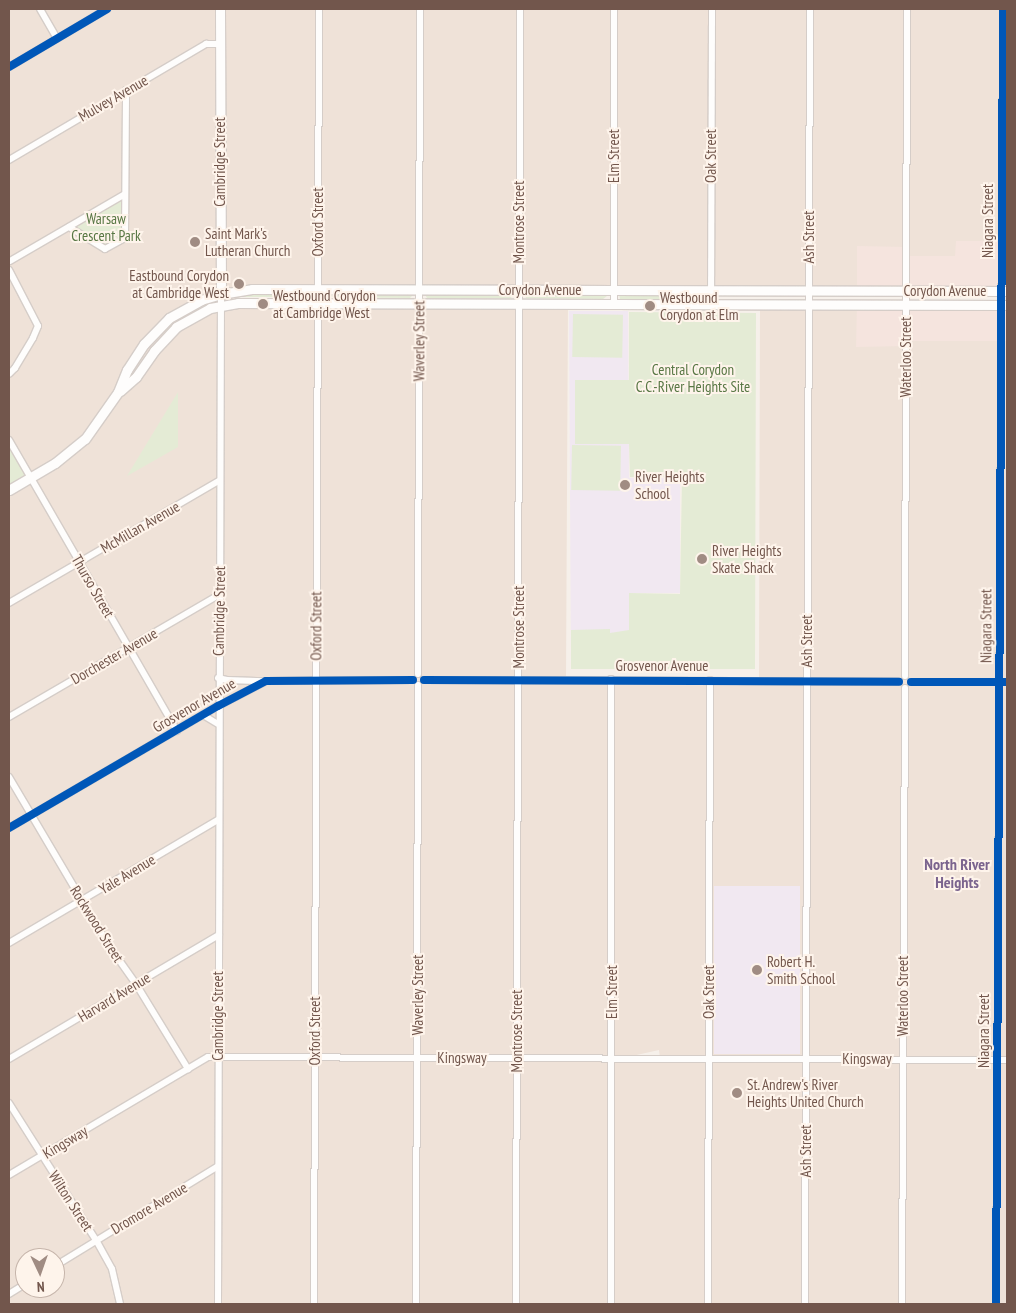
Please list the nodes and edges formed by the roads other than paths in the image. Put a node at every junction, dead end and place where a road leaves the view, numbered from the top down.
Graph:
1 (40, 9) edge
2 (107, 9) edge
3 (220, 9) edge
4 (318, 9) edge
5 (420, 9) edge
6 (520, 9) edge
7 (614, 9) edge
8 (712, 9) edge
9 (810, 9) edge
10 (907, 9) edge
11 (1003, 9) edge
12 (57, 38) junction
13 (220, 44) junction
14 (9, 67) edge
15 (126, 90) junction
16 (9, 160) edge
17 (124, 194) junction
18 (69, 227) junction
19 (10, 260) edge
20 (9, 270) edge
21 (317, 289) junction
22 (420, 290) junction
23 (519, 290) junction
24 (614, 290) junction
25 (711, 290) junction
26 (809, 290) junction
27 (906, 290) junction
28 (1005, 291) edge
29 (221, 294) junction
30 (317, 303) junction
31 (419, 303) junction
32 (519, 303) junction
33 (711, 303) junction
34 (614, 304) junction
35 (809, 304) junction
36 (906, 304) junction
37 (1005, 305) edge
38 (220, 306) junction
39 (9, 374) edge
40 (118, 392) junction
41 (9, 440) edge
42 (30, 478) junction
43 (219, 481) junction
44 (9, 490) edge
45 (80, 562) junction
46 (219, 594) junction
47 (9, 603) edge
48 (129, 647) junction
49 (418, 674) junction
50 (905, 676) junction
51 (218, 678) junction
52 (316, 679) junction
53 (519, 679) junction
54 (611, 679) junction
55 (412, 680) junction
56 (424, 680) junction
57 (710, 680) junction
58 (807, 680) junction
59 (266, 681) junction
60 (899, 682) junction
61 (911, 682) junction
62 (999, 682) junction
63 (1007, 682) edge
64 (418, 685) junction
65 (905, 688) junction
66 (218, 706) junction
67 (203, 715) junction
68 (9, 717) edge
69 (218, 724) junction
70 (177, 731) junction
71 (9, 777) edge
72 (31, 815) junction
73 (218, 820) junction
74 (9, 828) edge
75 (82, 901) junction
76 (219, 935) junction
77 (9, 943) edge
78 (136, 984) junction
79 (218, 1057) junction
80 (315, 1058) junction
81 (417, 1058) junction
82 (517, 1058) junction
83 (612, 1058) junction
84 (9, 1059) edge
85 (708, 1059) junction
86 (806, 1059) junction
87 (903, 1059) junction
88 (998, 1060) junction
89 (1007, 1060) edge
90 (188, 1069) junction
91 (9, 1103) edge
92 (41, 1155) junction
93 (218, 1166) junction
94 (9, 1175) edge
95 (96, 1240) junction
96 (65, 1260) edge
97 (120, 1304) edge
98 (218, 1304) edge
99 (314, 1304) edge
100 (416, 1304) edge
101 (516, 1304) edge
102 (611, 1304) edge
103 (708, 1304) edge
104 (805, 1304) edge
105 (902, 1304) edge
106 (996, 1304) edge

1 - 12 street
2 - 12 street
3 - 13 main road, Cambridge Street
4 - 21 street, Oxford Street
5 - 22 street, Waverley Street
6 - 23 street, Montrose Street
7 - 24 street, Elm Street
8 - 25 street, Oak Street
9 - 26 street, Ash Street
10 - 27 street, Waterloo Street
11 - 28 street, Niagara Street
12 - 14 street
13 - 15 street, Mulvey Avenue
13 - 29 main road, Cambridge Street
15 - 16 street, Mulvey Avenue
15 - 17 street
17 - 18 street
17 - 18 street
18 - 19 street
19 - 20 street
20 - 39 street
21 - 22 main road, Corydon Avenue
21 - 29 main road, Corydon Avenue
21 - 30 street, Oxford Street
22 - 23 main road, Corydon Avenue
22 - 31 street, Waverley Street
23 - 24 main road, Corydon Avenue
23 - 32 street, Montrose Street
24 - 25 main road, Corydon Avenue
24 - 34 street, Elm Street
25 - 26 main road, Corydon Avenue
25 - 33 street, Oak Street
26 - 27 main road, Corydon Avenue
26 - 35 street, Ash Street
27 - 28 main road, Corydon Avenue
27 - 36 street, Waterloo Street
28 - 37 street, Niagara Street
29 - 38 street, Cambridge Street
29 - 40 main road, Corydon Avenue
30 - 31 main road, Corydon Avenue
30 - 38 main road, Corydon Avenue
30 - 52 street, Oxford Street
31 - 32 main road, Corydon Avenue
31 - 49 street, Waverley Street
32 - 34 main road, Corydon Avenue
32 - 53 street, Montrose Street
33 - 34 main road, Corydon Avenue
33 - 35 main road, Corydon Avenue
35 - 36 main road, Corydon Avenue
35 - 58 street, Ash Street
36 - 37 main road, Corydon Avenue
36 - 50 street, Waterloo Street
37 - 62 street, Niagara Street
38 - 40 main road, Corydon Avenue
38 - 43 street, Cambridge Street
40 - 42 main road, Corydon Avenue
41 - 42 street, Thurso Street
42 - 44 main road, Corydon Avenue
42 - 45 street, Thurso Street
43 - 45 street, McMillan Avenue
43 - 46 street, Cambridge Street
45 - 47 street, McMillan Avenue
45 - 48 street, Thurso Street
46 - 48 street, Dorchester Avenue
46 - 51 street, Cambridge Street
48 - 68 street, Dorchester Avenue
48 - 70 street, Thurso Street
49 - 55 street
49 - 56 street
50 - 60 street
50 - 61 street
51 - 59 street, Grosvenor Avenue
51 - 66 street, Cambridge Street
52 - 55 street, Grosvenor Avenue
52 - 59 street, Grosvenor Avenue
52 - 80 street, Oxford Street
53 - 54 street, Grosvenor Avenue
53 - 56 street, Grosvenor Avenue
53 - 82 street, Montrose Street
54 - 57 street, Grosvenor Avenue
54 - 83 street, Elm Street
55 - 64 street
56 - 64 street
57 - 58 street, Grosvenor Avenue
57 - 85 street, Oak Street
58 - 60 street, Grosvenor Avenue
58 - 86 street, Ash Street
59 - 66 street, Grosvenor Avenue
60 - 65 street
61 - 62 street
61 - 65 street
62 - 63 street
62 - 88 street, Niagara Street
64 - 81 street, Waverley Street
65 - 87 street, Waterloo Street
66 - 67 street, Grosvenor Avenue
66 - 69 street, Cambridge Street
67 - 69 street, Grosvenor Avenue
67 - 70 street, Grosvenor Avenue
69 - 73 street, Cambridge Street
70 - 72 street, Grosvenor Avenue
71 - 72 street, Rockwood Street
72 - 74 street, Grosvenor Avenue
72 - 75 street, Rockwood Street
73 - 75 street, Yale Avenue
73 - 76 street, Cambridge Street
75 - 77 street, Yale Avenue
75 - 78 street, Rockwood Street
76 - 78 street, Harvard Avenue
76 - 79 street, Cambridge Street
78 - 84 street, Harvard Avenue
78 - 90 street, Rockwood Street
79 - 80 street, Kingsway
79 - 90 street, Kingsway
79 - 93 street, Cambridge Street
80 - 81 street, Kingsway
80 - 99 street, Oxford Street
81 - 82 street, Kingsway
81 - 100 street, Waverley Street
82 - 83 street, Kingsway
82 - 101 street, Montrose Street
83 - 85 street, Kingsway
83 - 102 street, Elm Street
85 - 86 street, Kingsway
85 - 103 street, Oak Street
86 - 87 street, Kingsway
86 - 104 street, Ash Street
87 - 88 street, Kingsway
87 - 105 street, Waterloo Street
88 - 89 street, Kingsway
88 - 106 street, Niagara Street
90 - 92 street, Kingsway
91 - 92 street, Wilton Street
92 - 94 street, Kingsway
92 - 95 street, Wilton Street
93 - 95 street, Dromore Avenue
93 - 98 street, Cambridge Street
95 - 96 street, Dromore Avenue
95 - 97 street, Wilton Street

